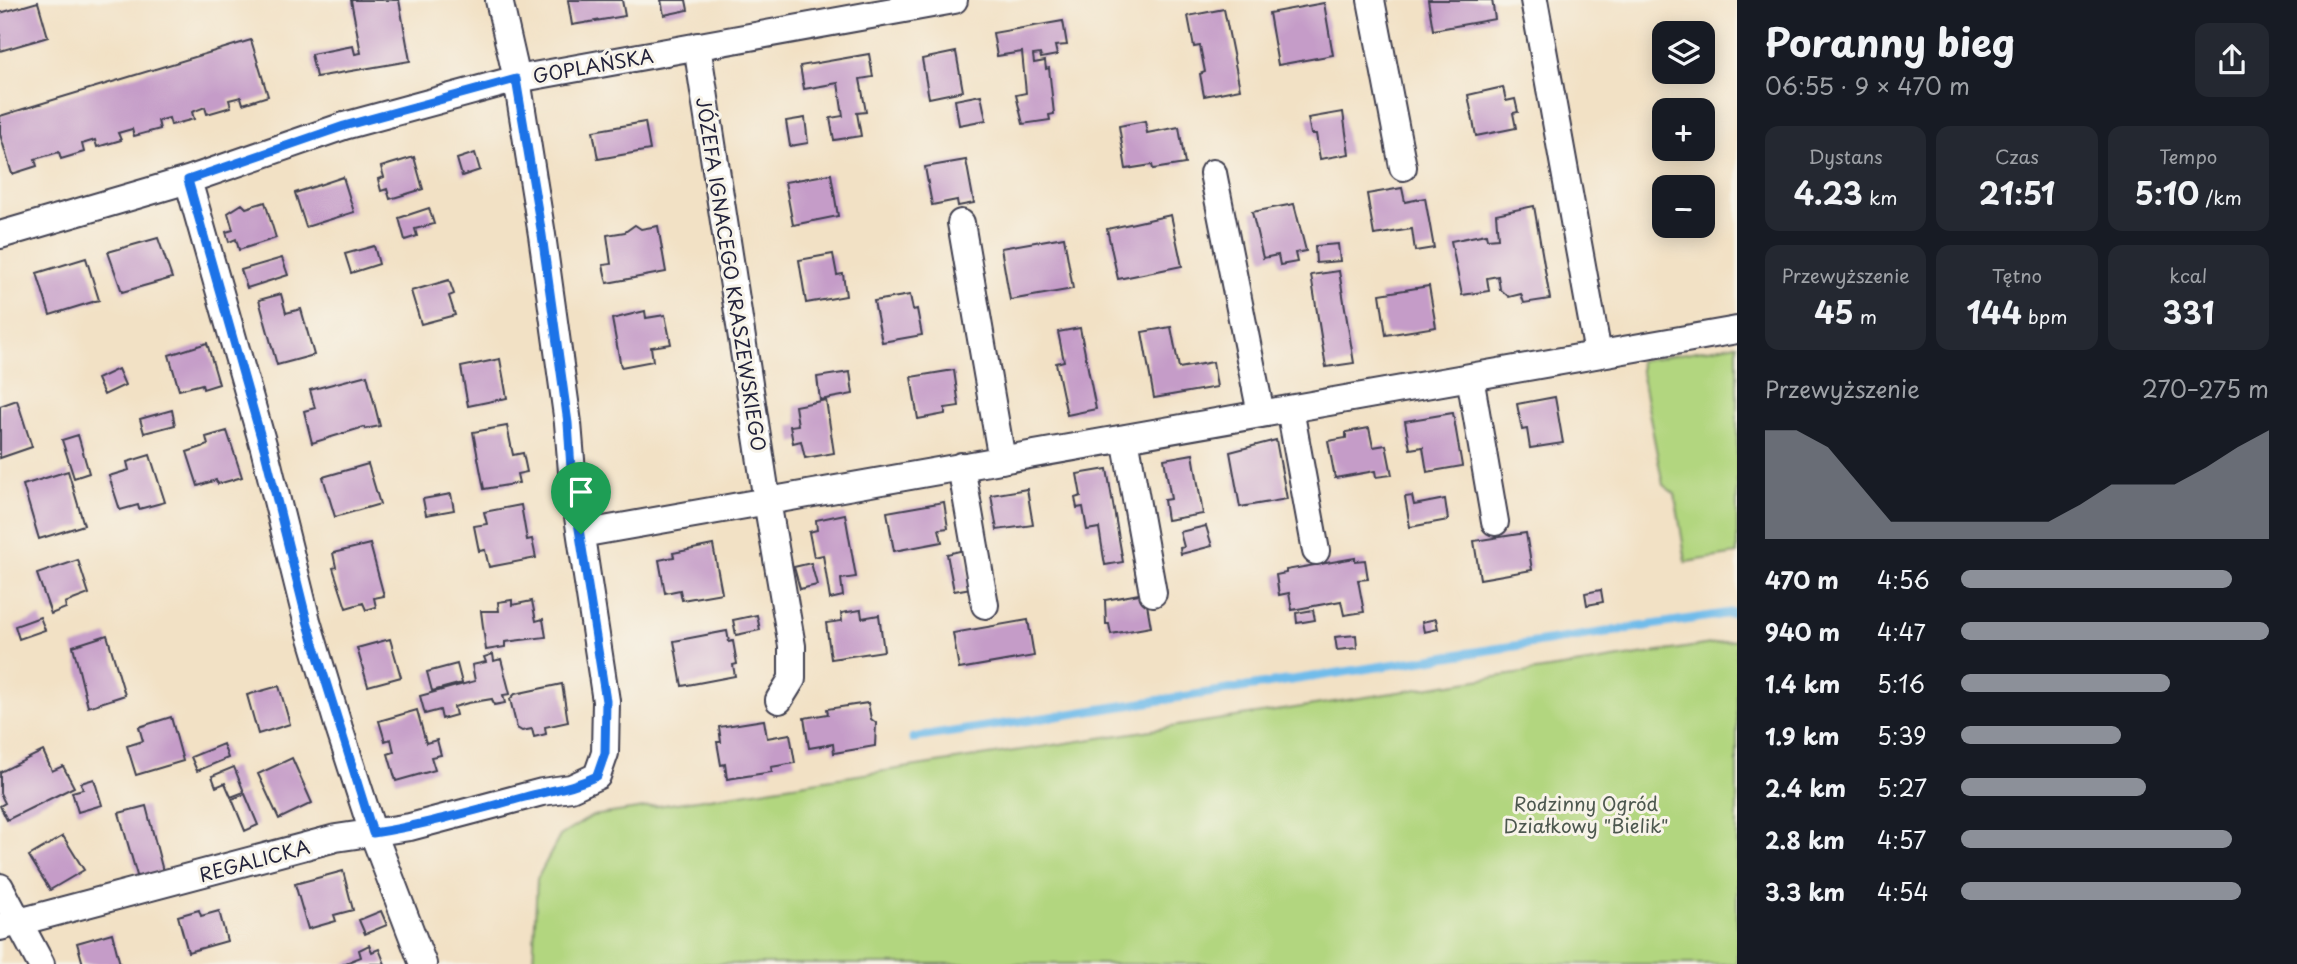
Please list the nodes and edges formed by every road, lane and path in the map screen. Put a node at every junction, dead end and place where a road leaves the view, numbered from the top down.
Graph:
1 (499, 0) edge
2 (954, 0) edge
3 (1371, 0) edge
4 (1534, 0) edge
5 (697, 46) junction
6 (516, 79) junction
7 (1403, 167) dead end
8 (1213, 173) dead end
9 (188, 180) junction
10 (961, 223) dead end
11 (0, 235) edge
12 (1737, 330) edge
13 (1598, 354) junction
14 (1470, 377) junction
15 (1290, 409) junction
16 (1261, 414) junction
17 (1125, 438) junction
18 (1002, 460) junction
19 (961, 466) junction
20 (766, 501) junction
21 (1495, 522) dead end
22 (581, 534) junction
23 (1317, 551) dead end
24 (1153, 593) dead end
25 (985, 605) dead end
26 (779, 700) dead end
27 (373, 833) junction
28 (0, 887) edge
29 (10, 925) edge
30 (41, 964) edge
31 (423, 964) edge

1 - 6 street
2 - 5 street, GOPLAŃSKA
3 - 7 street
4 - 13 street
5 - 6 street, GOPLAŃSKA
5 - 20 street, JÓZEFA IGNACEGO KRASZEWSKIEGO
6 - 9 street, GOPLAŃSKA
6 - 22 street
8 - 16 street
9 - 11 street, GOPLAŃSKA
9 - 27 street
10 - 18 street
12 - 13 street
13 - 14 street
14 - 15 street
14 - 21 street
15 - 16 street
15 - 23 street
16 - 17 street
17 - 18 street
17 - 24 street
18 - 19 street
19 - 20 street
19 - 25 street
20 - 22 street
20 - 26 street, JÓZEFA IGNACEGO KRASZEWSKIEGO
22 - 27 street, REGALICKA
27 - 29 street, REGALICKA
27 - 31 street
28 - 29 street
29 - 30 street

